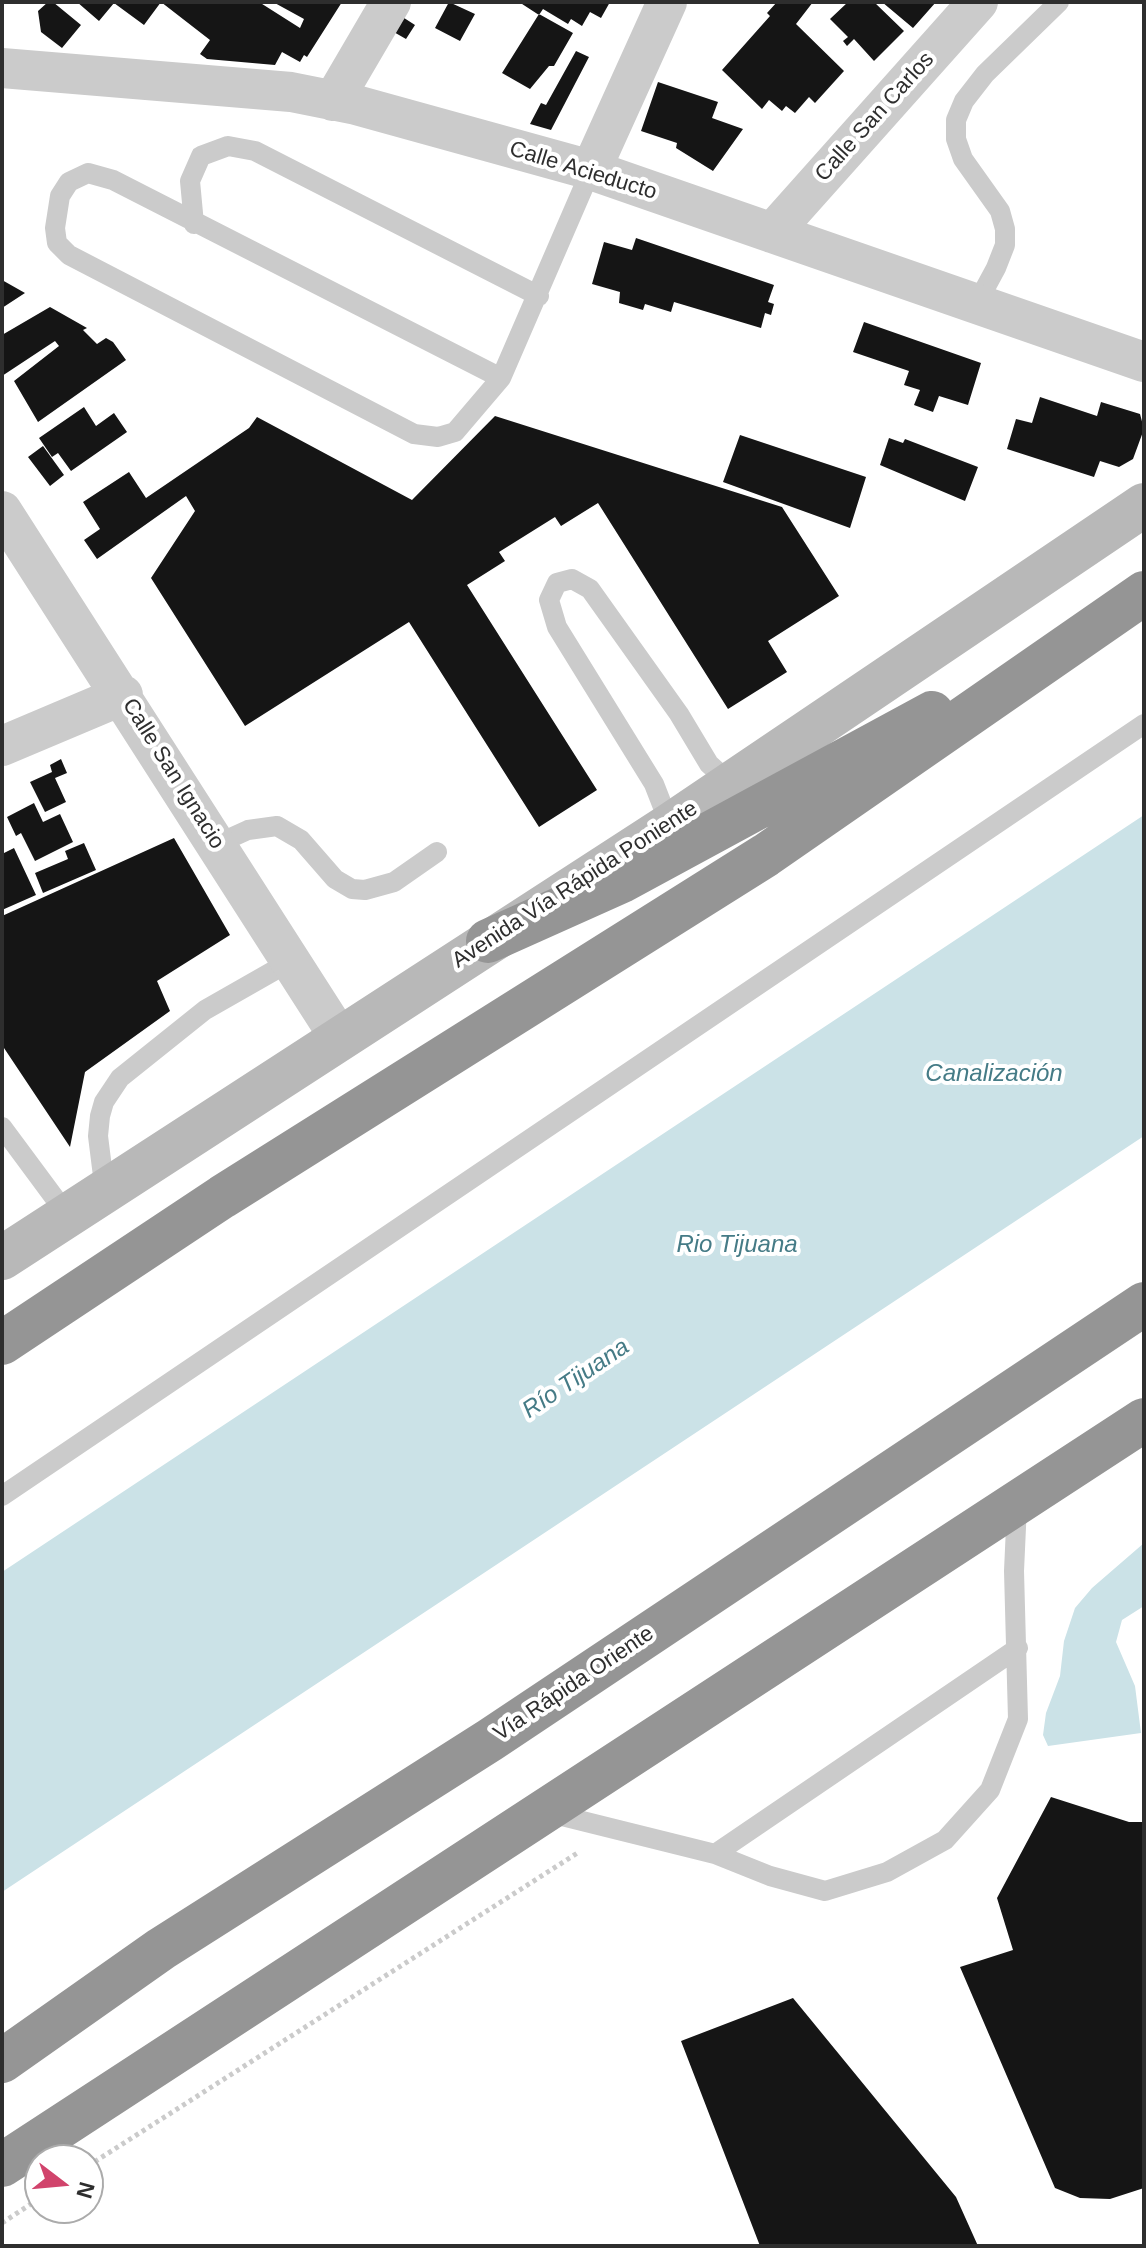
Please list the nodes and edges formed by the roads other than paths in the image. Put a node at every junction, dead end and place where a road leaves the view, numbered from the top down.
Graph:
1 (391, 2) edge
2 (667, 2) edge
3 (978, 2) edge
4 (1059, 2) edge
5 (2, 68) edge
6 (333, 101) junction
7 (591, 170) junction
8 (194, 224) junction
9 (772, 233) junction
10 (539, 296) junction
11 (976, 305) junction
12 (1144, 362) edge
13 (501, 378) junction
14 (1144, 505) edge
15 (2, 511) edge
16 (1144, 593) edge
17 (1070, 644) junction
18 (123, 695) junction
19 (1144, 724) edge
20 (2, 746) edge
21 (730, 783) junction
22 (670, 825) junction
23 (217, 844) junction
24 (437, 852) dead end
25 (488, 941) junction
26 (291, 961) junction
27 (341, 1040) junction
28 (2, 1127) edge
29 (105, 1192) junction
30 (68, 1216) junction
31 (2, 1258) edge
32 (1144, 1304) edge
33 (2, 1343) edge
34 (1144, 1420) edge
35 (2, 1496) edge
36 (1017, 1502) junction
37 (1018, 1648) junction
38 (542, 1811) junction
39 (715, 1854) junction
40 (2, 2061) edge
41 (2, 2165) edge

1 - 6 street
2 - 7 street
3 - 9 street, Calle San Carlos
4 - 11 lane
5 - 6 street, Calle Acieducto
6 - 7 street, Calle Acieducto
7 - 9 street, Calle Acieducto
7 - 10 lane
8 - 10 lane
8 - 13 lane
8 - 13 lane
9 - 11 street, Calle Acieducto
10 - 13 lane
11 - 12 street, Calle Acieducto
14 - 21 main road, Avenida Vía Rápida Poniente
15 - 18 street, Calle San Ignacio
16 - 17 highway
17 - 25 highway
17 - 33 highway
18 - 20 street
18 - 23 street, Calle San Ignacio
19 - 35 lane
21 - 22 main road, Avenida Vía Rápida Poniente
21 - 22 lane
22 - 25 main road, Avenida Vía Rápida Poniente
23 - 24 lane
23 - 26 street, Calle San Ignacio
25 - 27 main road, Avenida Vía Rápida Poniente
26 - 27 street, Calle San Ignacio
26 - 29 lane
27 - 29 main road, Avenida Vía Rápida Poniente
28 - 30 lane
29 - 30 main road, Avenida Vía Rápida Poniente
30 - 31 main road, Avenida Vía Rápida Poniente
32 - 40 highway, Vía Rápida Oriente
34 - 36 highway
36 - 37 lane
36 - 38 highway
37 - 39 lane
37 - 39 lane
38 - 39 lane
38 - 41 highway

